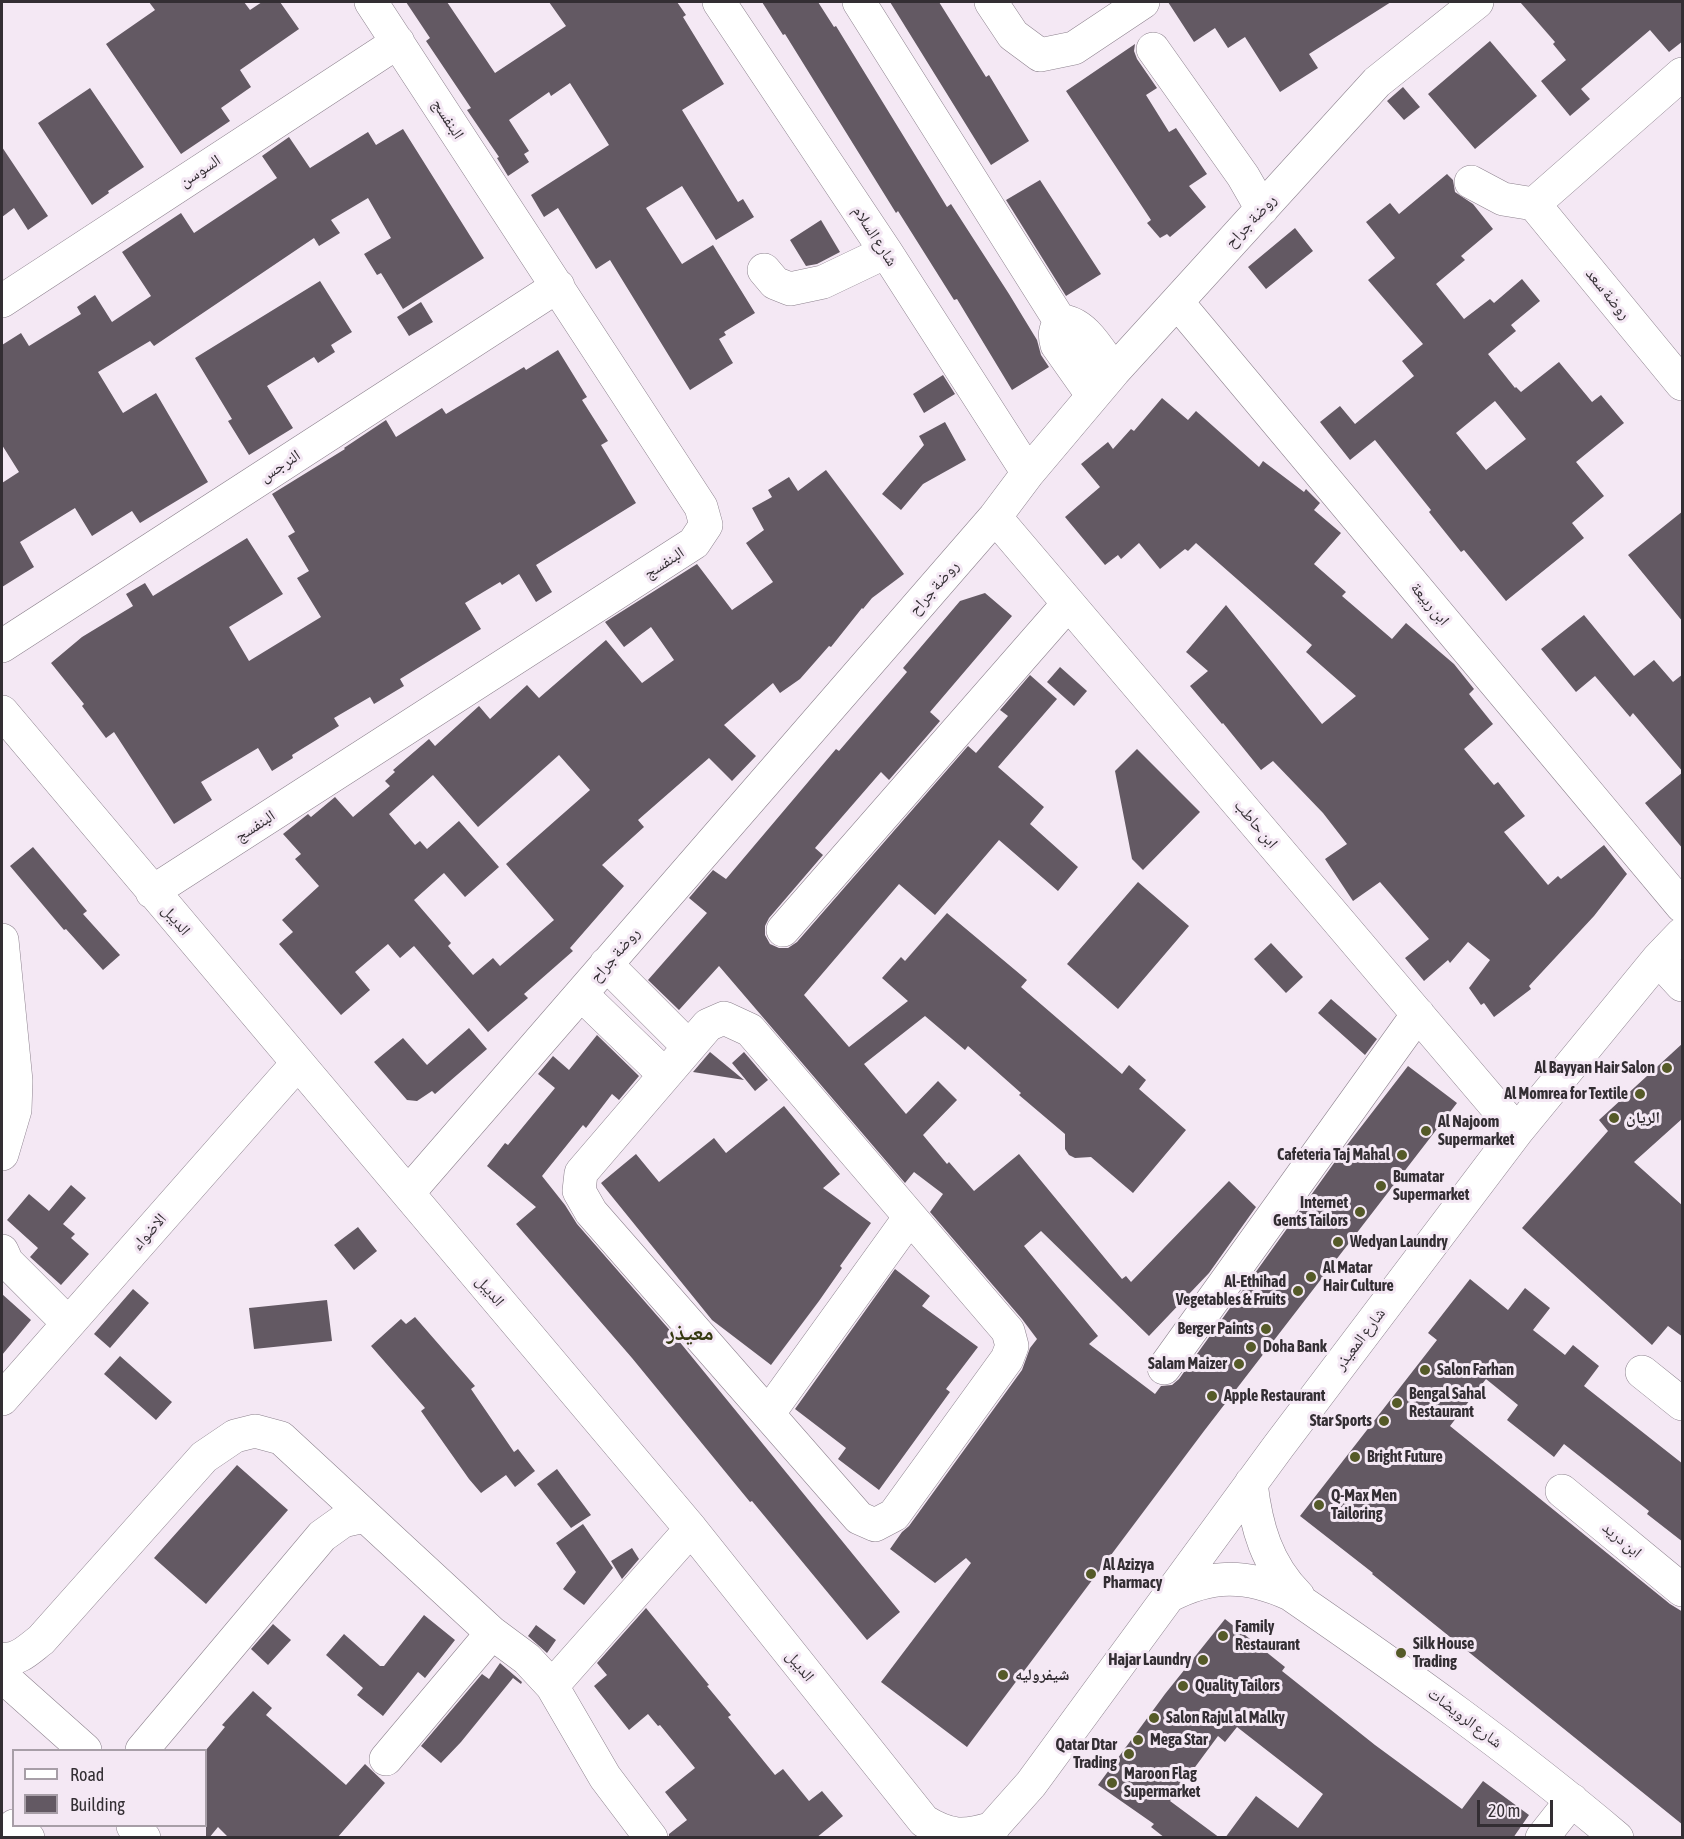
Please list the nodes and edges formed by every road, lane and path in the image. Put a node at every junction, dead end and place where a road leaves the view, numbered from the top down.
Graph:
1 (371, 2) edge
2 (719, 2) edge
3 (859, 2) edge
4 (991, 2) edge
5 (1143, 2) edge
6 (1468, 4) edge
7 (398, 42) junction
8 (1153, 49) dead end
9 (1683, 74) edge
10 (1471, 182) dead end
11 (1534, 204) junction
12 (1262, 209) junction
13 (886, 252) junction
14 (764, 270) dead end
15 (558, 286) junction
16 (2, 301) edge
17 (1177, 302) junction
18 (1060, 321) junction
19 (1114, 372) junction
20 (1683, 384) edge
21 (1093, 396) junction
22 (1028, 473) junction
23 (995, 518) junction
24 (1068, 603) junction
25 (2, 646) edge
26 (2, 712) edge
27 (152, 892) junction
28 (1683, 906) edge
29 (783, 930) dead end
30 (1683, 934) edge
31 (2, 940) edge
32 (1658, 959) junction
33 (606, 964) junction
34 (1683, 985) edge
35 (581, 994) junction
36 (1418, 1014) junction
37 (689, 1047) junction
38 (297, 1064) junction
39 (665, 1075) junction
40 (1518, 1131) junction
41 (2, 1154) edge
42 (408, 1193) junction
43 (910, 1217) junction
44 (2, 1251) edge
45 (68, 1323) junction
46 (1164, 1368) dead end
47 (1642, 1372) dead end
48 (2, 1399) edge
49 (1683, 1404) edge
50 (768, 1414) junction
51 (1251, 1483) junction
52 (1562, 1491) dead end
53 (365, 1516) junction
54 (691, 1529) junction
55 (1683, 1590) edge
56 (1169, 1596) junction
57 (1308, 1606) junction
58 (492, 1633) junction
59 (2, 1659) edge
60 (2, 1676) edge
61 (552, 1686) junction
62 (84, 1749) edge
63 (143, 1749) edge
64 (386, 1759) dead end
65 (1572, 1800) junction
66 (16, 1827) edge
67 (988, 1833) edge
68 (28, 1838) edge
69 (651, 1838) edge
70 (1542, 1838) edge
71 (1617, 1838) edge

1 - 7 street, البنفسج
2 - 13 street, شارع السلام
3 - 18 street
4 - 5 street
6 - 12 street, روضة جراح
7 - 15 street, البنفسج
7 - 16 street, السوسن
8 - 12 street
9 - 11 street
10 - 11 street
11 - 20 street, روضة سعد
12 - 17 street, روضة جراح
13 - 14 street
13 - 22 street, شارع السلام
15 - 25 street, النرجس
15 - 27 street, البنفسج
17 - 19 street, روضة جراح
17 - 28 street, ابن ربيعة
18 - 19 street
18 - 21 street
19 - 21 street, روضة جراح
21 - 22 street, روضة جراح
22 - 23 street, روضة جراح
23 - 24 street, ابن حاطب
23 - 33 street, روضة جراح
24 - 29 street
24 - 36 street, ابن حاطب
26 - 27 street, الديبل
27 - 38 street, الديبل
30 - 32 street, شارع المعيذر
31 - 41 street
32 - 34 street
32 - 40 street, شارع المعيذر
33 - 35 street, روضة جراح
33 - 37 street
35 - 39 street
35 - 42 street, روضة جراح
36 - 40 street, ابن حاطب
36 - 46 street
37 - 39 street
37 - 43 street
38 - 42 street, الديبل
38 - 45 street, الاضواء
39 - 50 street
40 - 51 street, شارع المعيذر
42 - 54 street, الديبل
43 - 50 street
43 - 50 street
44 - 45 street
45 - 48 street, الاضواء
47 - 49 street
51 - 56 street, شارع المعيذر
51 - 57 street, شارع الرويضات
52 - 55 street, ابن دريد
53 - 58 street
53 - 59 street
53 - 63 street
54 - 61 street
54 - 67 street, الديبل
56 - 57 street, شارع الرويضات
56 - 67 street, شارع المعيذر
57 - 65 street, شارع الرويضات
58 - 61 street
58 - 64 street
60 - 62 street
61 - 69 street
65 - 70 street
65 - 71 street, شارع الرويضات
66 - 68 street

